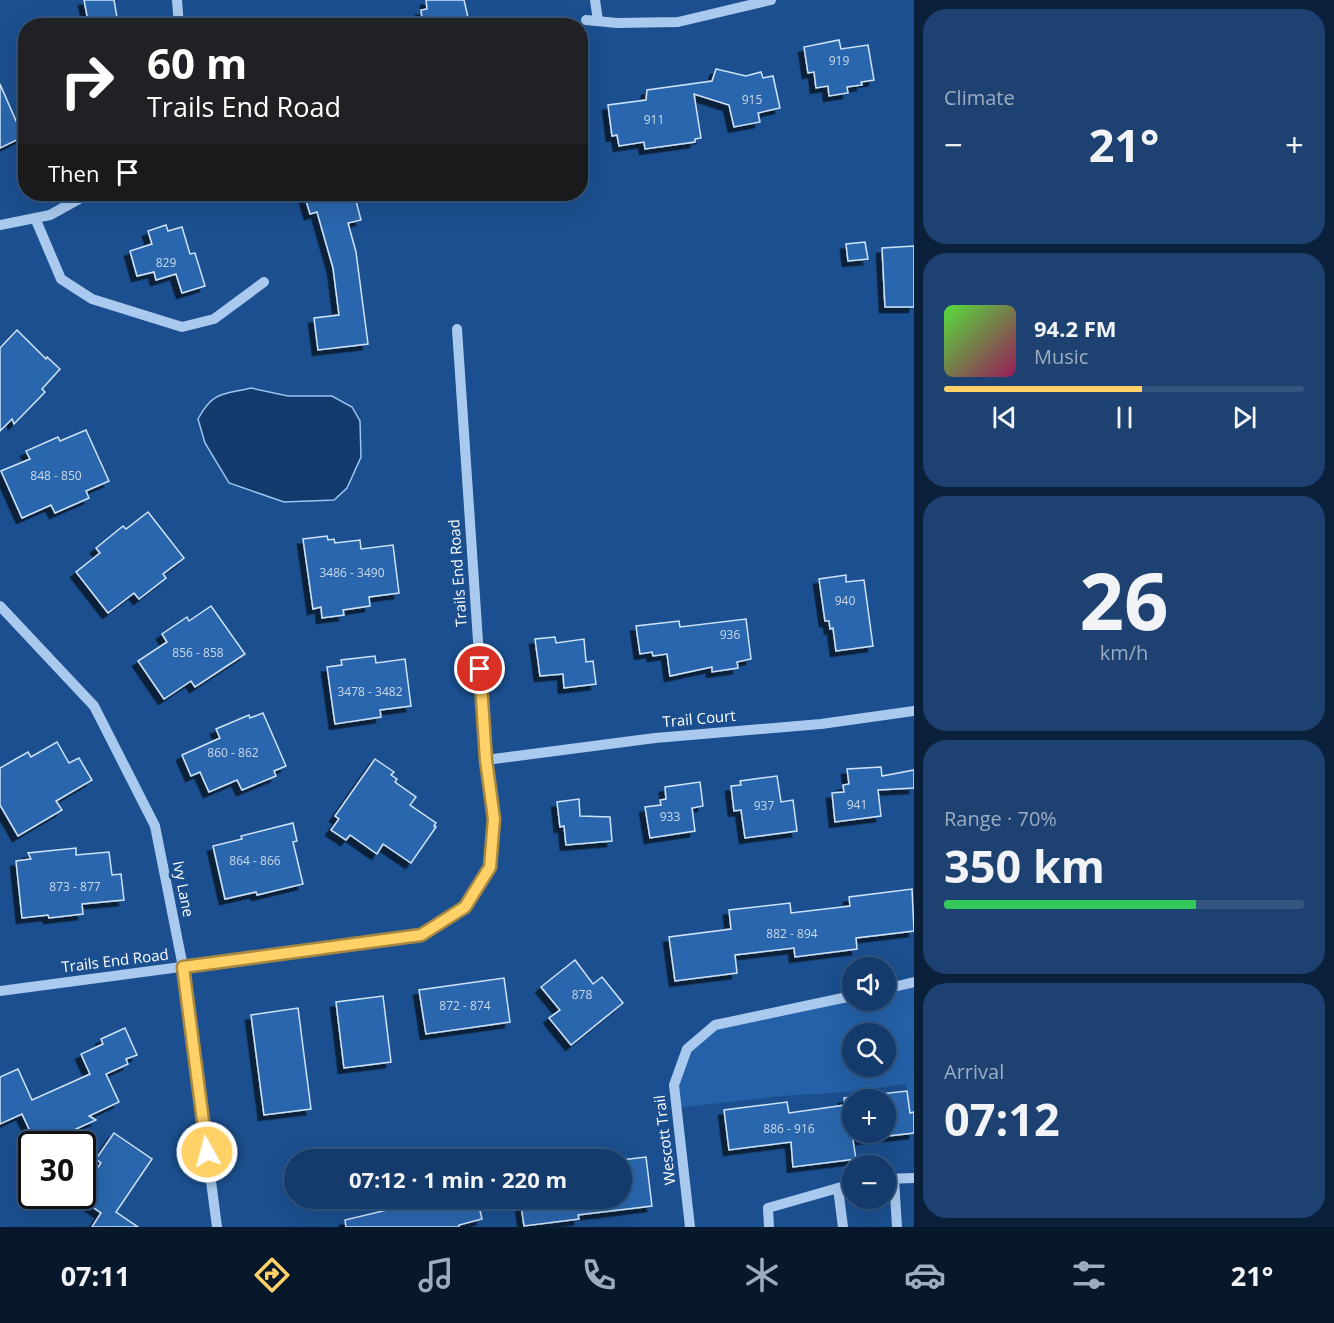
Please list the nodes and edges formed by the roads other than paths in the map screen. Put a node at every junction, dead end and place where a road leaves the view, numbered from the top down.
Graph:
1 (177, 0) edge
2 (595, 0) edge
3 (771, 0) edge
4 (178, 18) edge
5 (588, 20) edge
6 (598, 21) junction
7 (75, 201) edge
8 (35, 218) junction
9 (0, 225) edge
10 (264, 282) dead end
11 (457, 329) dead end
12 (0, 606) edge
13 (914, 711) edge
14 (486, 760) junction
15 (183, 967) junction
16 (914, 982) edge
17 (896, 986) edge
18 (0, 991) edge
19 (842, 998) edge
20 (914, 1178) edge
21 (896, 1179) edge
22 (842, 1187) edge
23 (838, 1188) junction
24 (894, 1209) edge
25 (217, 1227) edge
26 (690, 1227) edge
27 (769, 1227) edge
28 (843, 1227) edge
29 (897, 1227) edge

1 - 4 street
2 - 6 street
3 - 6 street
5 - 6 street
7 - 8 street
8 - 9 street
8 - 10 street
11 - 14 street, Trails End Road
12 - 15 street, Ivy Lane
13 - 14 street, Trail Court
14 - 15 street, Trails End Road
15 - 18 street, Trails End Road
15 - 25 street, Ivy Lane
16 - 17 street
19 - 26 street, Wescott Trail
20 - 21 street
22 - 23 street
23 - 27 street
23 - 28 street
24 - 29 street

